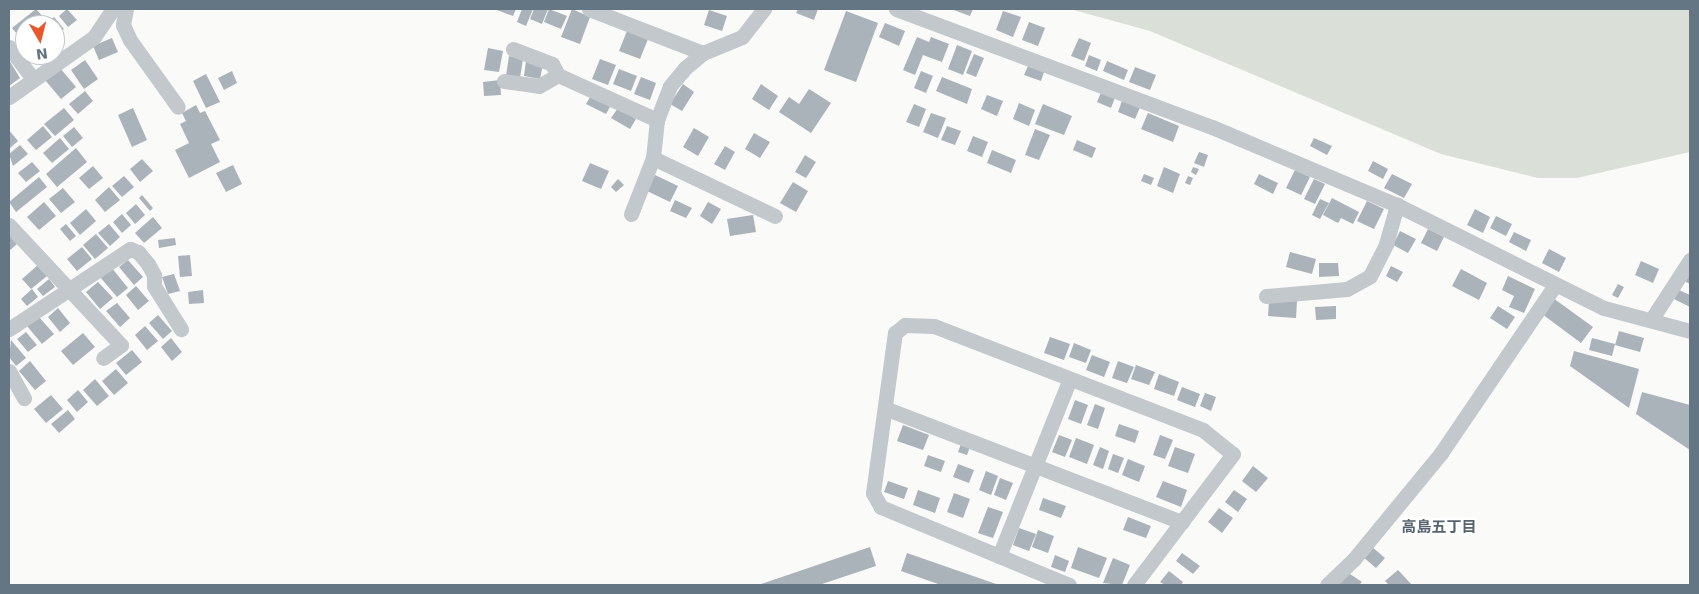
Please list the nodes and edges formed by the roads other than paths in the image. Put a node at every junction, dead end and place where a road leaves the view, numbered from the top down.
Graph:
1 (113, 9) edge
2 (126, 9) edge
3 (589, 9) edge
4 (764, 9) edge
5 (896, 9) edge
6 (9, 47) edge
7 (513, 49) dead end
8 (703, 54) junction
9 (558, 75) junction
10 (33, 79) junction
11 (504, 81) dead end
12 (9, 97) edge
13 (178, 107) dead end
14 (657, 120) junction
15 (653, 158) junction
16 (1397, 205) junction
17 (631, 214) dead end
18 (775, 216) dead end
19 (9, 225) edge
20 (1690, 260) edge
21 (1556, 284) junction
22 (71, 289) junction
23 (1266, 296) dead end
24 (1651, 320) junction
25 (9, 329) edge
26 (181, 329) dead end
27 (1690, 331) edge
28 (103, 358) dead end
29 (9, 371) edge
30 (1069, 381) junction
31 (24, 398) dead end
32 (886, 409) junction
33 (1036, 467) junction
34 (1182, 522) junction
35 (999, 556) junction
36 (1069, 585) edge
37 (1134, 585) edge
38 (1327, 585) edge

1 - 10 street
2 - 13 street
3 - 8 street
4 - 8 street
5 - 16 street
6 - 10 street
7 - 9 street
8 - 14 street
9 - 11 street
9 - 14 street
10 - 12 street
14 - 15 street
15 - 17 street
15 - 18 street
16 - 21 street
16 - 23 street
19 - 22 street
20 - 24 street
21 - 24 street
21 - 38 street
22 - 25 street
22 - 26 street
22 - 28 street
24 - 27 street
29 - 31 street
30 - 32 street
30 - 33 street
30 - 34 street
32 - 33 street
32 - 35 street
33 - 34 street
33 - 35 street
34 - 37 street
35 - 36 street

